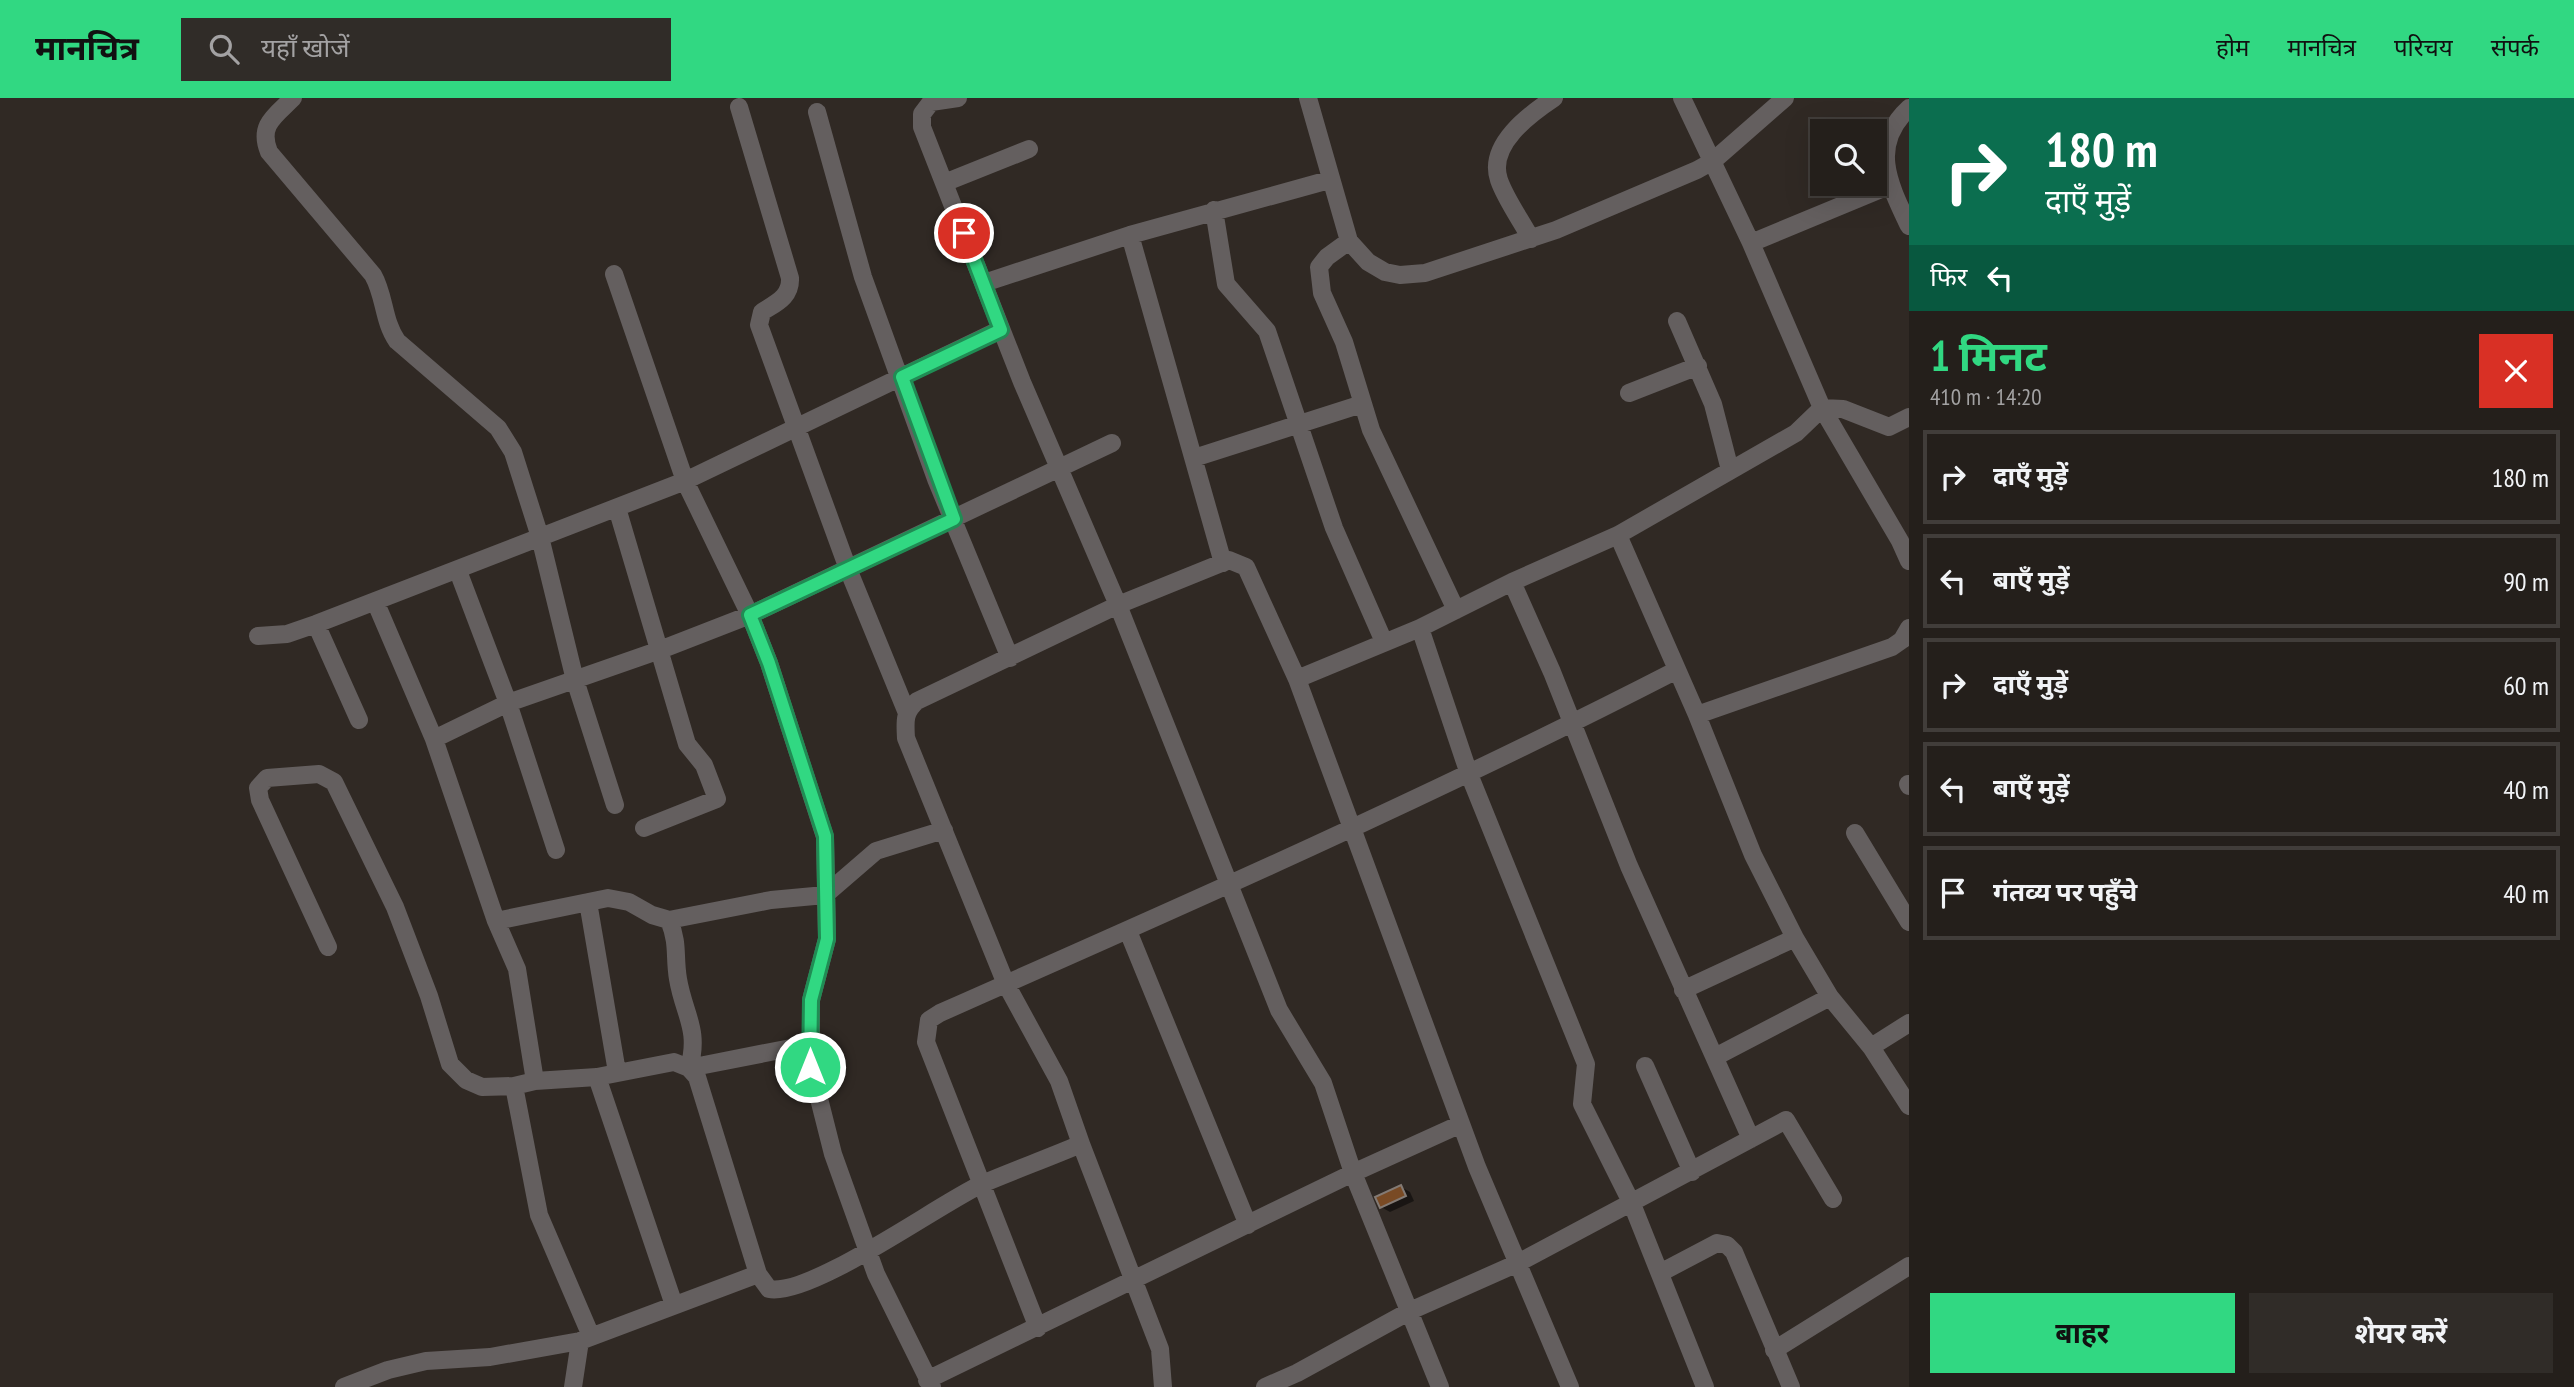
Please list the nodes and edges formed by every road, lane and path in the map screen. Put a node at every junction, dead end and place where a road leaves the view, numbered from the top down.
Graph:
1 (293, 98) edge
2 (958, 98) edge
3 (1308, 98) edge
4 (1554, 98) edge
5 (1682, 98) edge
6 (1785, 98) edge
7 (739, 107) dead end
8 (1909, 108) edge
9 (817, 112) dead end
10 (1028, 149) dead end
11 (1713, 160) junction
12 (1329, 180) junction
13 (944, 183) junction
14 (1891, 185) junction
15 (1214, 210) junction
16 (1909, 226) edge
17 (1130, 235) junction
18 (1531, 239) junction
19 (1349, 241) junction
20 (1751, 243) junction
21 (614, 274) dead end
22 (984, 283) junction
23 (1677, 321) dead end
24 (1001, 330) junction
25 (1698, 366) junction
26 (902, 377) junction
27 (1629, 393) dead end
28 (1362, 404) junction
29 (1822, 408) junction
30 (1909, 417) edge
31 (1296, 425) junction
32 (796, 426) junction
33 (1112, 443) dead end
34 (1194, 458) junction
35 (1058, 469) junction
36 (1730, 470) junction
37 (685, 481) junction
38 (617, 508) junction
39 (954, 519) junction
40 (1618, 535) junction
41 (540, 537) junction
42 (1909, 561) edge
43 (1223, 563) junction
44 (848, 569) junction
45 (458, 571) junction
46 (1512, 582) junction
47 (375, 601) junction
48 (1118, 605) junction
49 (1456, 610) junction
50 (750, 615) junction
51 (316, 624) junction
52 (1420, 628) junction
53 (1909, 628) edge
54 (258, 636) dead end
55 (1384, 642) junction
56 (660, 650) junction
57 (1010, 658) junction
58 (1675, 671) junction
59 (1297, 679) junction
60 (575, 680) junction
61 (508, 703) junction
62 (907, 713) junction
63 (1697, 715) junction
64 (359, 720) dead end
65 (1573, 724) junction
66 (433, 739) junction
67 (1469, 774) junction
68 (615, 805) dead end
69 (644, 828) dead end
70 (1352, 828) junction
71 (944, 830) junction
72 (1855, 833) dead end
73 (556, 850) dead end
74 (1231, 884) junction
75 (825, 895) junction
76 (587, 902) junction
77 (669, 920) junction
78 (496, 921) junction
79 (1909, 922) edge
80 (1128, 931) junction
81 (1795, 938) junction
82 (328, 947) dead end
83 (1006, 984) junction
84 (1683, 990) junction
85 (1830, 997) junction
86 (1909, 1023) edge
87 (1871, 1047) junction
88 (811, 1048) junction
89 (1715, 1057) junction
90 (1645, 1066) dead end
91 (689, 1068) junction
92 (617, 1072) junction
93 (597, 1077) junction
94 (535, 1081) junction
95 (514, 1086) junction
96 (1909, 1106) edge
97 (1461, 1124) junction
98 (1751, 1139) junction
99 (1081, 1144) junction
100 (1692, 1172) junction
101 (1353, 1173) junction
102 (980, 1185) junction
103 (1833, 1199) dead end
104 (1632, 1204) junction
105 (1248, 1224) junction
106 (867, 1250) junction
107 (1518, 1263) junction
108 (1909, 1266) edge
109 (1660, 1273) junction
110 (758, 1274) junction
111 (1134, 1282) junction
112 (674, 1305) junction
113 (1410, 1311) junction
114 (1038, 1328) junction
115 (586, 1339) junction
116 (1774, 1350) junction
117 (1300, 1380) edge
118 (930, 1384) edge
119 (344, 1387) edge
120 (573, 1387) edge
121 (1163, 1387) edge
122 (1265, 1387) edge
123 (1440, 1387) edge
124 (1570, 1387) edge
125 (1705, 1387) edge
126 (1791, 1387) edge

1 - 41 street
2 - 13 street
3 - 12 street
4 - 18 street
5 - 11 street
6 - 11 street
7 - 32 street
8 - 14 street
9 - 26 street
10 - 13 street
11 - 18 street
11 - 20 street
12 - 15 street
12 - 19 street
13 - 22 street
14 - 16 street
14 - 20 street
15 - 17 street
15 - 31 street
17 - 22 street
17 - 34 street
18 - 19 street
19 - 28 street
20 - 29 street
21 - 37 street
22 - 24 street
23 - 25 street
24 - 26 street
24 - 35 street
25 - 27 street
25 - 36 street
26 - 32 street
26 - 39 street
28 - 31 street
28 - 49 street
29 - 30 street
29 - 36 street
29 - 42 street
31 - 34 street
31 - 55 street
32 - 37 street
32 - 44 street
33 - 35 street
34 - 43 street
35 - 39 street
35 - 48 street
36 - 40 street
37 - 38 street
37 - 50 street
38 - 41 street
38 - 56 street
39 - 44 street
39 - 57 street
40 - 46 street
40 - 58 street
41 - 45 street
41 - 60 street
43 - 48 street
43 - 59 street
44 - 50 street
44 - 62 street
45 - 47 street
45 - 61 street
46 - 49 street
46 - 65 street
47 - 51 street
47 - 66 street
48 - 57 street
48 - 74 street
49 - 52 street
50 - 56 street
50 - 75 street
51 - 54 street
51 - 64 street
52 - 55 street
52 - 67 street
53 - 63 street
55 - 59 street
56 - 60 street
56 - 69 street
57 - 62 street
58 - 63 street
58 - 65 street
59 - 70 street
60 - 61 street
60 - 68 street
61 - 66 street
61 - 73 street
62 - 71 street
63 - 81 street
65 - 67 street
65 - 84 street
66 - 78 street
67 - 70 street
67 - 104 street
70 - 74 street
70 - 97 street
71 - 75 street
71 - 83 street
72 - 79 street
74 - 80 street
74 - 101 street
75 - 77 street
75 - 88 street
76 - 77 street
76 - 78 street
76 - 92 street
77 - 91 street
78 - 94 street
80 - 83 street
80 - 105 street
81 - 84 street
81 - 85 street
82 - 95 street
83 - 99 street
83 - 102 street
84 - 89 street
85 - 87 street
85 - 89 street
86 - 87 street
87 - 96 street
88 - 91 street
88 - 106 street
89 - 98 street
90 - 100 street
91 - 92 street
91 - 110 street
92 - 93 street
93 - 94 street
93 - 112 street
94 - 95 street
95 - 115 street
97 - 101 street
97 - 107 street
98 - 100 street
98 - 103 street
99 - 102 street
99 - 111 street
100 - 104 street
101 - 105 street
101 - 113 street
102 - 106 street
102 - 114 street
104 - 107 street
104 - 109 street
105 - 111 street
106 - 110 street
106 - 118 street
107 - 113 street
107 - 124 street
108 - 116 street
109 - 116 street
109 - 125 street
110 - 112 street
111 - 114 street
111 - 121 street
112 - 115 street
113 - 117 street
113 - 123 street
114 - 118 street
115 - 119 street
115 - 120 street
116 - 126 street
117 - 122 street

